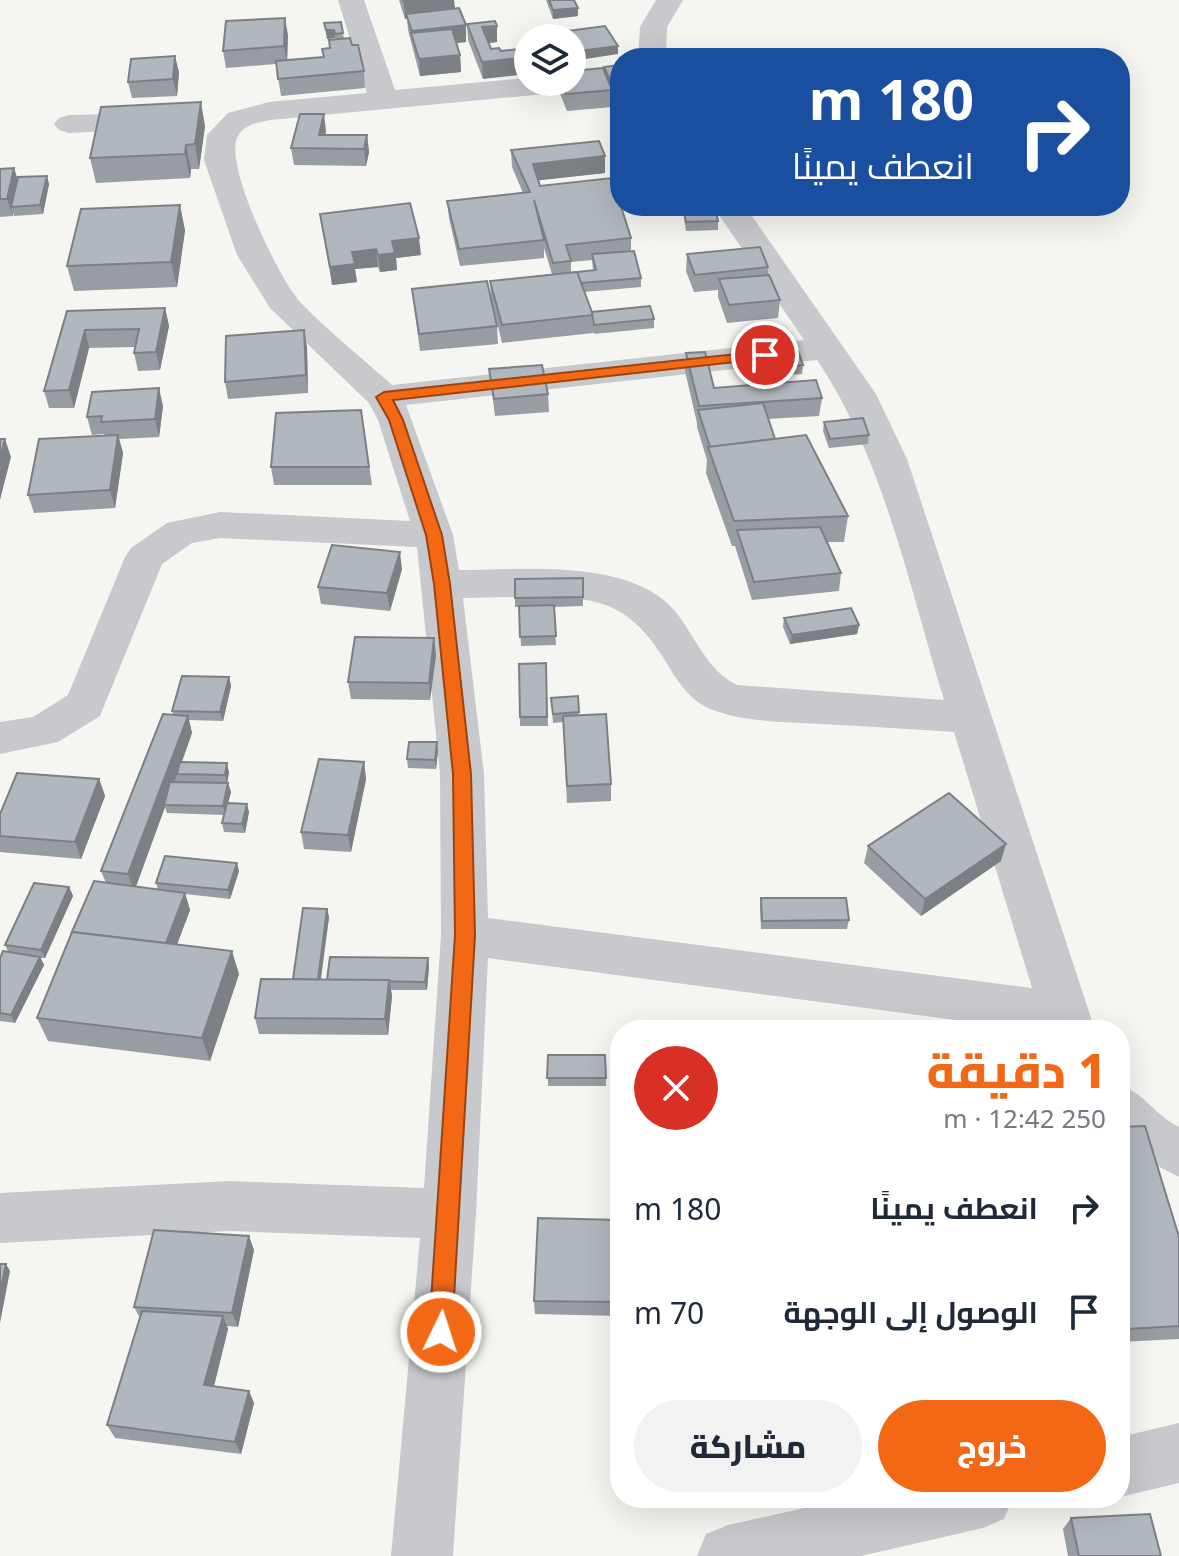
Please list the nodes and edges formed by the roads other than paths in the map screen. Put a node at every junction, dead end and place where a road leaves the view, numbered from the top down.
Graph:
1 (351, 0) edge
2 (670, 0) edge
3 (650, 48) edge
4 (610, 79) edge
5 (384, 100) junction
6 (238, 119) junction
7 (69, 124) dead end
8 (736, 216) edge
9 (828, 348) junction
10 (384, 397) junction
11 (434, 535) junction
12 (442, 584) junction
13 (970, 717) junction
14 (0, 738) edge
15 (465, 935) junction
16 (1052, 1020) edge
17 (1065, 1020) edge
18 (1130, 1120) edge
19 (1179, 1153) edge
20 (449, 1214) junction
21 (0, 1218) edge
22 (1179, 1453) edge
23 (1130, 1465) edge
24 (939, 1508) edge
25 (422, 1556) edge
26 (728, 1556) edge

1 - 5 street
2 - 3 street
4 - 5 street
5 - 6 street
6 - 7 street
6 - 10 street
8 - 9 street
9 - 10 street
9 - 13 street
10 - 11 street
11 - 12 street
11 - 14 street
12 - 13 street
12 - 15 street
13 - 17 street
15 - 16 street
15 - 20 street
18 - 19 street
20 - 21 street
20 - 25 street
22 - 23 street
24 - 26 street

